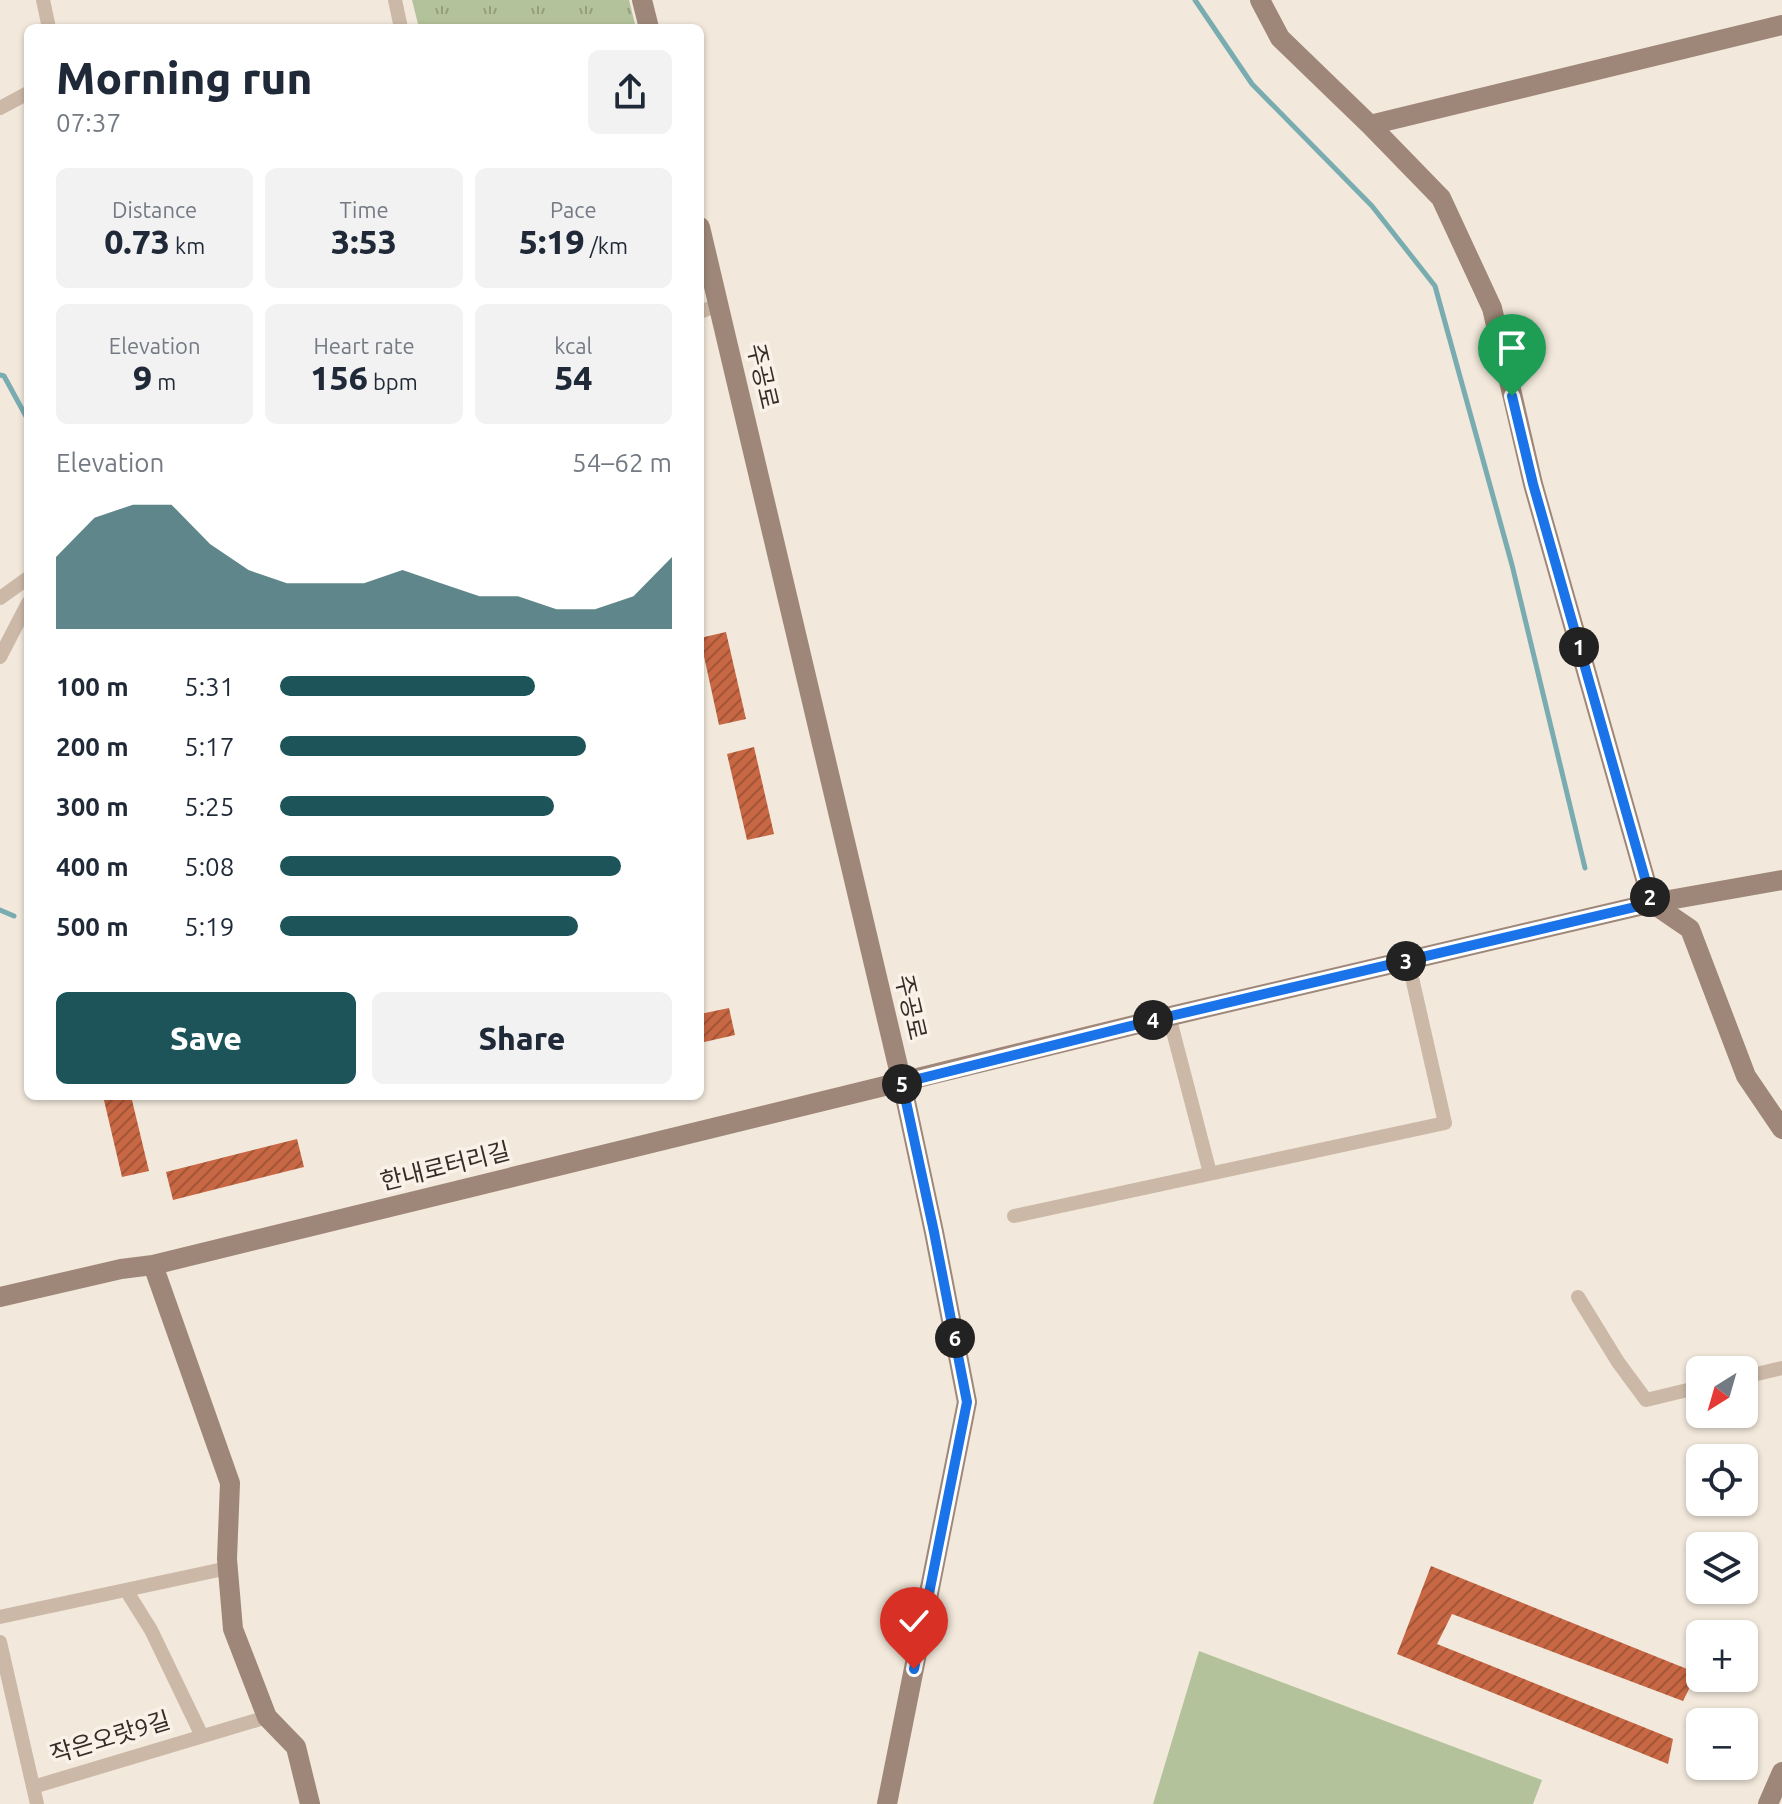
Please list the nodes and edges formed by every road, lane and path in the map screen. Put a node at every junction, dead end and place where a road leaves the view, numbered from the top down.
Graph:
1 (43, 0) edge
2 (395, 0) edge
3 (642, 0) edge
4 (1260, 0) edge
5 (48, 24) edge
6 (400, 24) edge
7 (648, 24) edge
8 (1782, 25) edge
9 (24, 95) edge
10 (0, 108) edge
11 (1370, 125) junction
12 (704, 259) edge
13 (710, 308) edge
14 (24, 581) edge
15 (0, 598) edge
16 (24, 611) edge
17 (0, 657) edge
18 (1782, 880) edge
19 (1652, 903) junction
20 (1408, 960) junction
21 (1169, 1016) junction
22 (902, 1083) junction
23 (1782, 1129) edge
24 (1210, 1173) junction
25 (1014, 1216) dead end
26 (153, 1265) junction
27 (0, 1297) edge
28 (1578, 1297) dead end
29 (1782, 1368) edge
30 (1758, 1374) edge
31 (1686, 1390) edge
32 (228, 1568) junction
33 (126, 1590) junction
34 (0, 1617) edge
35 (0, 1642) edge
36 (267, 1717) junction
37 (202, 1736) junction
38 (1782, 1772) edge
39 (33, 1787) junction
40 (37, 1804) edge
41 (310, 1804) edge
42 (887, 1804) edge
43 (1768, 1804) edge

1 - 5 street
2 - 6 street
3 - 7 street
4 - 11 street
8 - 11 street
9 - 10 street
11 - 19 street
12 - 13 street, 주공로
13 - 22 street, 주공로
14 - 15 street
16 - 17 street
18 - 19 street, 한내로터리길
19 - 20 street, 한내로터리길
19 - 23 street
20 - 21 street, 한내로터리길
20 - 24 street
21 - 22 street, 한내로터리길
21 - 24 street
22 - 26 street, 한내로터리길
22 - 42 street, 주공로
24 - 25 street
26 - 27 street, 한내로터리길
26 - 32 street
28 - 31 street
29 - 30 street
32 - 33 street
32 - 36 street
33 - 34 street
33 - 37 street, 작은오랏9길
35 - 39 street, 작은오랏9길
36 - 37 street, 작은오랏9길
36 - 41 street
37 - 39 street, 작은오랏9길
38 - 43 street
39 - 40 street, 작은오랏9길

